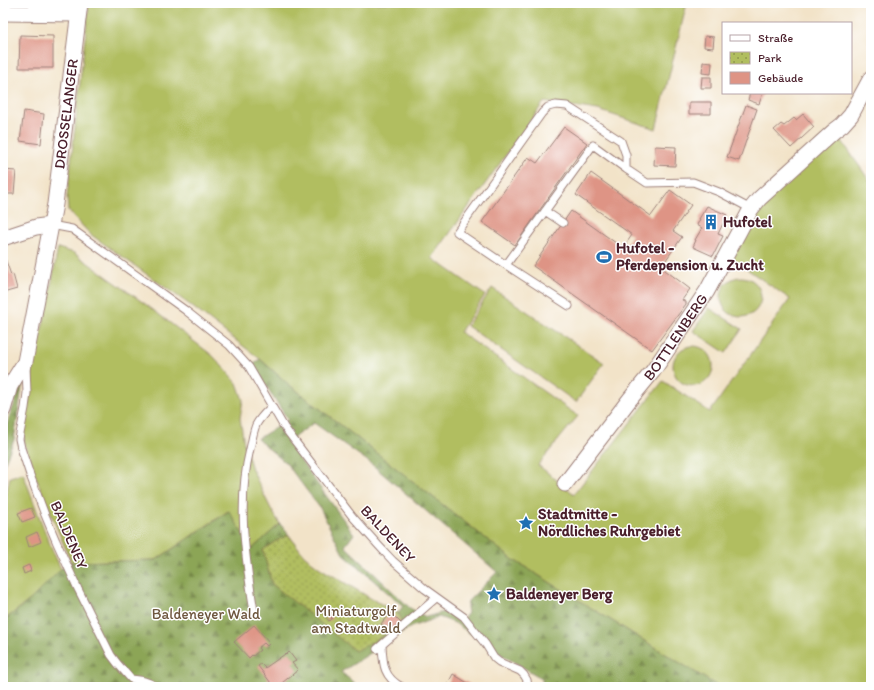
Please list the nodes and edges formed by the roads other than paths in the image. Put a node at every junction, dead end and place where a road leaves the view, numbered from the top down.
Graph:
1 (79, 9) edge
2 (3, 13) edge
3 (871, 78) edge
4 (626, 169) junction
5 (751, 209) junction
6 (545, 211) junction
7 (563, 223) dead end
8 (50, 225) junction
9 (3, 238) edge
10 (506, 265) junction
11 (569, 306) dead end
12 (25, 362) junction
13 (272, 406) junction
14 (3, 410) edge
15 (565, 484) dead end
16 (436, 598) junction
17 (254, 611) dead end
18 (158, 687) edge
19 (402, 687) edge
20 (528, 687) edge

1 - 2 street
1 - 8 street, DROSSELANGER
3 - 5 street, BOTTLENBERG
4 - 5 lane
4 - 6 lane
4 - 10 lane
5 - 15 street, BOTTLENBERG
6 - 7 lane
6 - 10 lane
8 - 9 street
8 - 12 street, DROSSELANGER
8 - 13 lane, BALDENEY
10 - 11 lane
12 - 14 street
12 - 18 lane, BALDENEY
13 - 16 lane, BALDENEY
13 - 17 lane
16 - 19 lane
16 - 20 lane, BALDENEY

